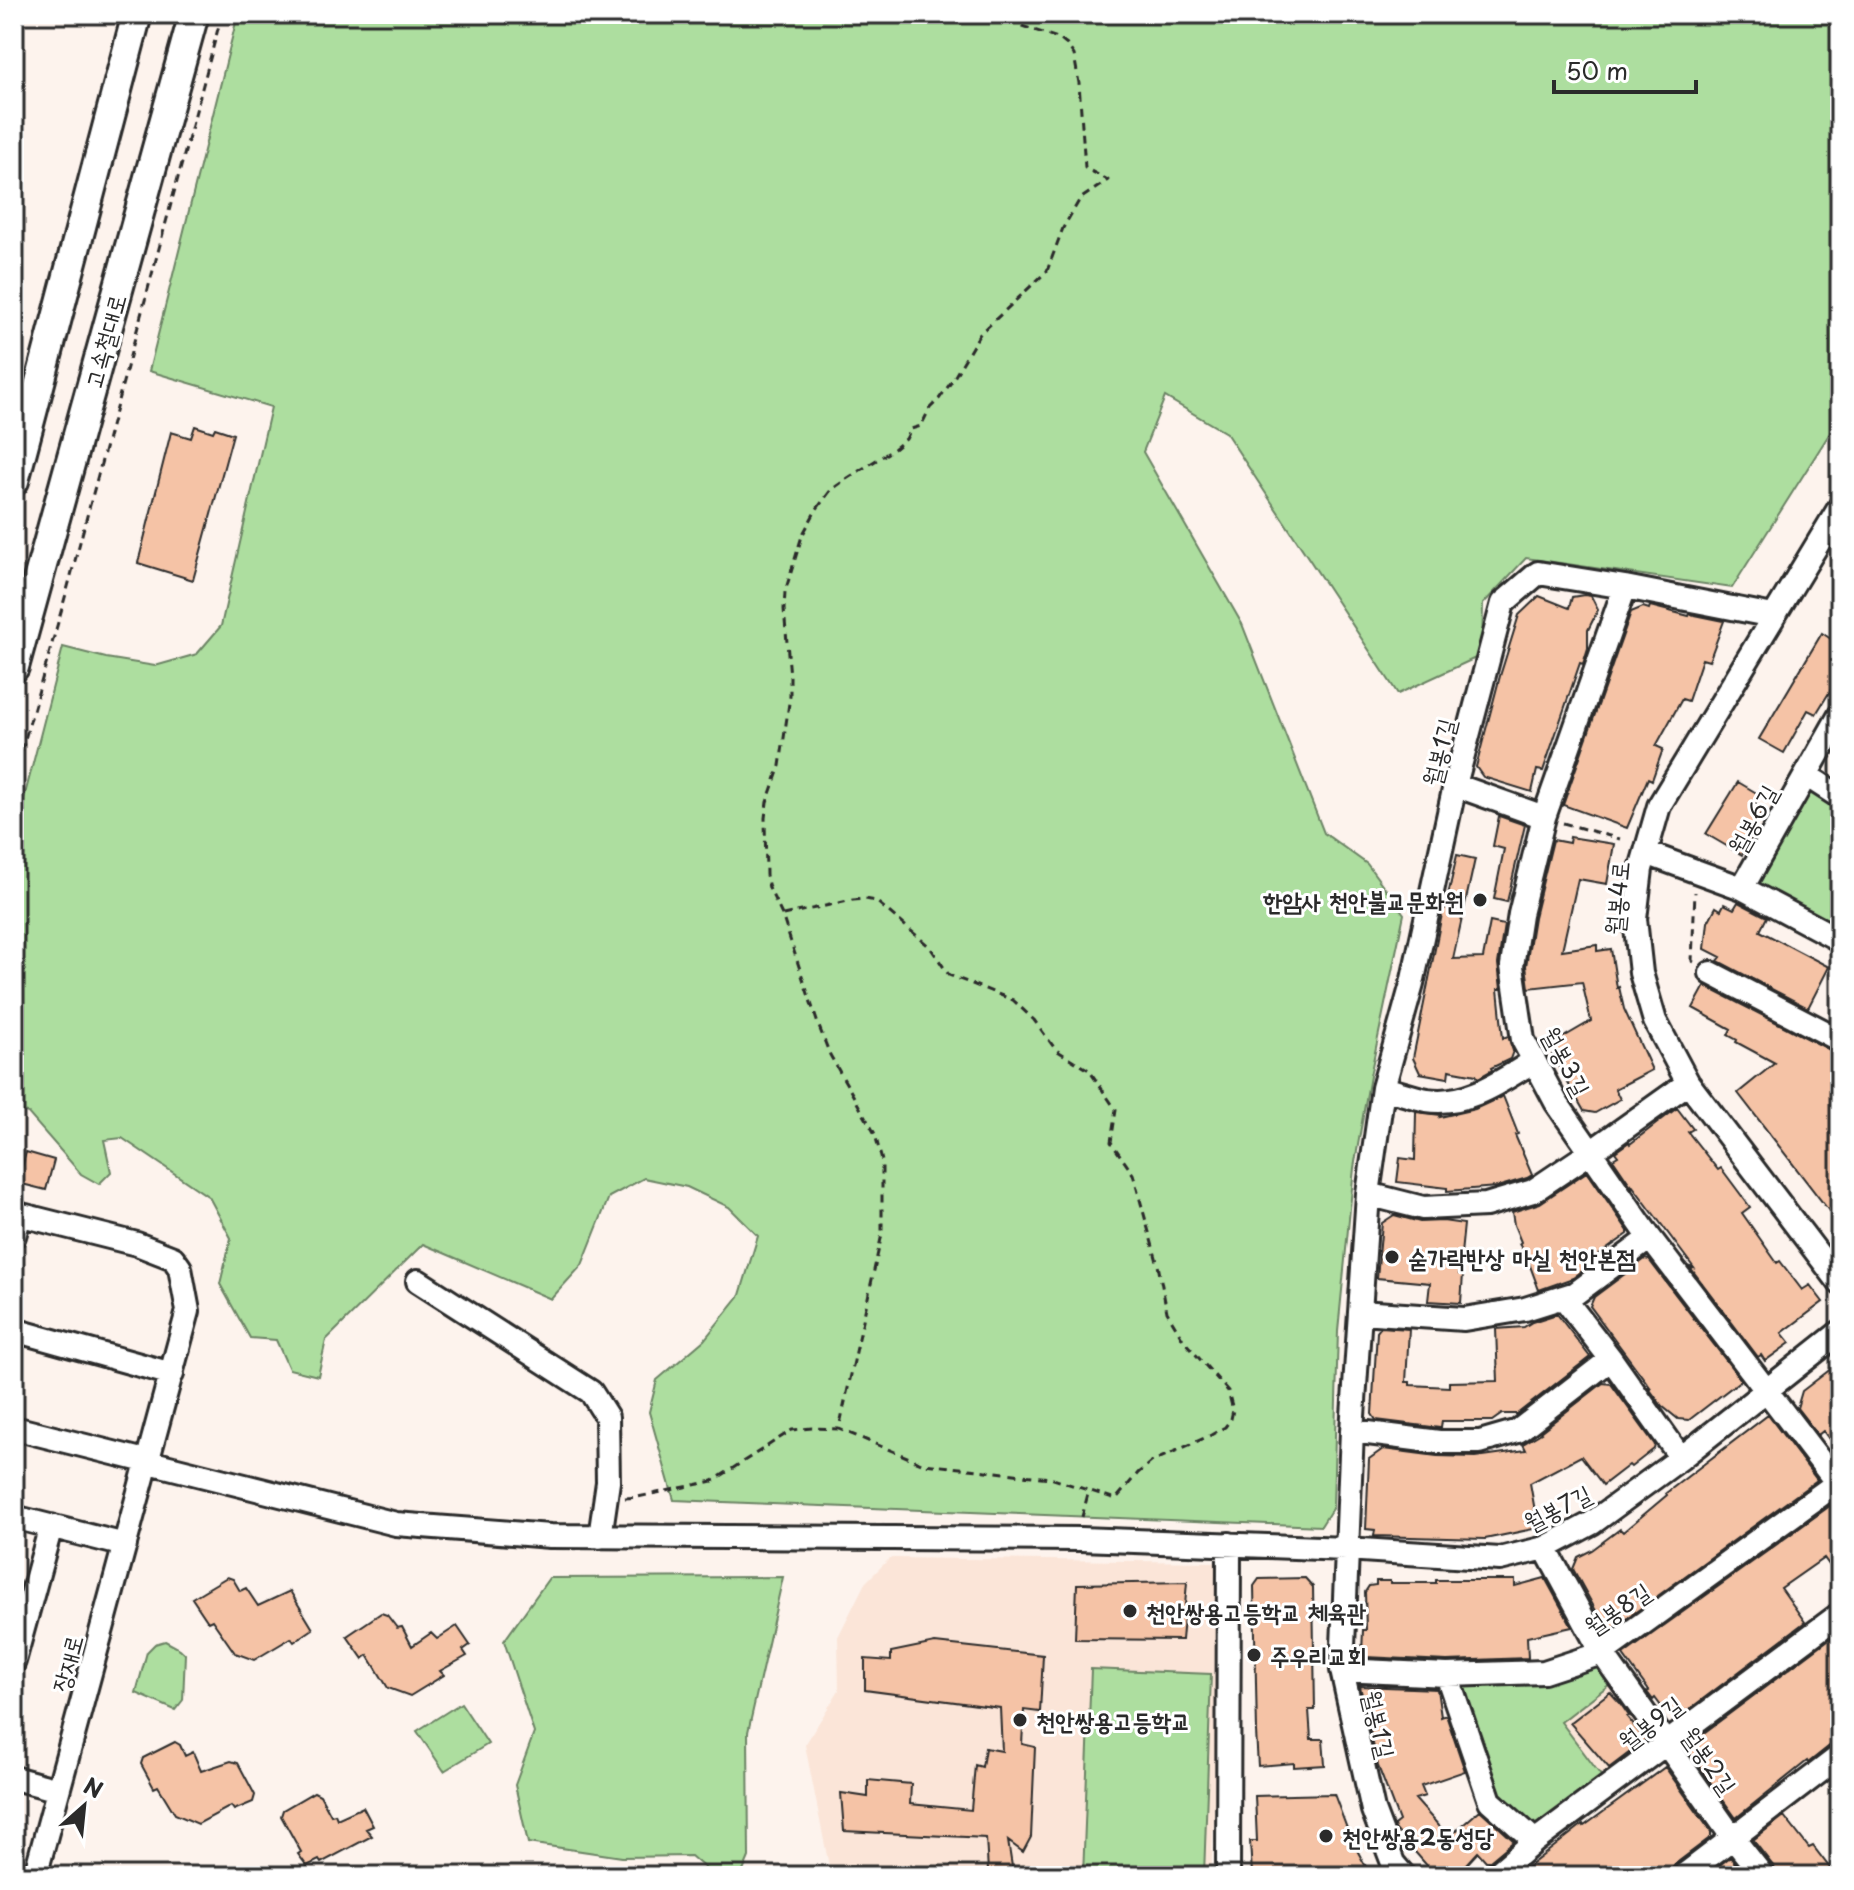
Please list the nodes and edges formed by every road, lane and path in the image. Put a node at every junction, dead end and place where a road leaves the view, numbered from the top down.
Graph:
1 (137, 14) edge
2 (194, 14) edge
3 (222, 14) edge
4 (1009, 14) edge
5 (14, 244) edge
6 (22, 246) dead end
7 (14, 481) edge
8 (1840, 507) edge
9 (1625, 587) junction
10 (1773, 616) junction
11 (14, 667) edge
12 (1840, 715) edge
13 (1806, 775) junction
14 (14, 778) edge
15 (1455, 785) junction
16 (1840, 797) edge
17 (1544, 817) junction
18 (1620, 839) dead end
19 (1646, 853) junction
20 (1699, 872) junction
21 (1742, 888) junction
22 (782, 915) junction
23 (1840, 937) edge
24 (1711, 973) joint
25 (1840, 1040) edge
26 (1534, 1061) junction
27 (1688, 1083) junction
28 (1383, 1088) junction
29 (1591, 1152) junction
30 (1368, 1194) junction
31 (16, 1221) edge
32 (1650, 1238) junction
33 (418, 1281) dead end
34 (1840, 1283) edge
35 (1563, 1297) junction
36 (1360, 1312) junction
37 (14, 1330) edge
38 (1840, 1332) edge
39 (1611, 1359) junction
40 (172, 1374) junction
41 (1766, 1389) junction
42 (14, 1428) edge
43 (839, 1429) junction
44 (1352, 1431) junction
45 (1681, 1458) junction
46 (148, 1463) junction
47 (1839, 1485) edge
48 (1089, 1490) junction
49 (606, 1497) junction
50 (14, 1517) edge
51 (51, 1526) junction
52 (600, 1537) junction
53 (1081, 1539) junction
54 (1229, 1544) junction
55 (125, 1545) junction
56 (1545, 1548) junction
57 (1346, 1549) junction
58 (1840, 1614) edge
59 (1602, 1653) junction
60 (14, 1661) edge
61 (1342, 1670) junction
62 (1447, 1675) junction
63 (1666, 1743) junction
64 (1840, 1756) edge
65 (14, 1778) edge
66 (58, 1790) junction
67 (1733, 1838) junction
68 (1535, 1841) junction
69 (35, 1876) edge
70 (1228, 1876) edge
71 (1404, 1876) edge
72 (1494, 1876) edge
73 (1683, 1876) edge
74 (1763, 1876) edge

1 - 7 main road
2 - 11 main road, 고속철대로
3 - 14 path
4 - 22 path
5 - 6 path
8 - 10 street, 월봉4로
9 - 10 street, 월봉1길
9 - 15 street, 월봉1길
9 - 17 street, 월봉3길
10 - 19 street, 월봉4로
12 - 13 street, 월봉6길
13 - 16 street, 월봉6길
13 - 21 street, 월봉6길
15 - 17 street
15 - 28 street, 월봉1길
17 - 18 path
17 - 26 street, 월봉3길
19 - 20 street, 월봉6길
19 - 27 street, 월봉4로
20 - 21 street, 월봉6길
20 - 24 path
21 - 23 street, 월봉6길
22 - 43 path
22 - 48 path
24 - 25 street
26 - 28 street
26 - 29 street, 월봉3길
27 - 29 street
27 - 34 street, 월봉4로
28 - 30 street, 월봉1길
29 - 30 street
29 - 32 street, 월봉3길
30 - 36 street, 월봉1길
31 - 40 street, 장재로
32 - 35 street
32 - 41 street, 월봉3길
33 - 49 street
35 - 36 street
35 - 39 street
36 - 44 street, 월봉1길
37 - 40 street
38 - 41 street, 월봉7길
39 - 44 street
39 - 45 street
40 - 46 street, 장재로
41 - 45 street, 월봉7길
41 - 47 street, 월봉3길
42 - 46 street
43 - 48 path
43 - 49 path
44 - 57 street, 월봉1길
45 - 56 street, 월봉7길
46 - 52 street, 월봉7길
46 - 55 street, 장재로
47 - 59 street, 월봉8길
48 - 53 path
49 - 52 street
50 - 51 street
51 - 55 street
51 - 60 street
52 - 53 street, 월봉7길
53 - 54 street, 월봉7길
54 - 57 street, 월봉7길
54 - 70 street
55 - 66 street, 장재로
56 - 57 street, 월봉7길
56 - 59 street, 월봉2길
57 - 61 street, 월봉1길
58 - 63 street, 월봉9길
59 - 62 street, 월봉8길
59 - 63 street, 월봉2길
61 - 62 street, 월봉8길
61 - 71 street, 월봉1길
62 - 68 street
63 - 67 street, 월봉2길
63 - 68 street, 월봉9길
64 - 67 street
65 - 66 street
66 - 69 street, 장재로
67 - 73 street
67 - 74 street, 월봉2길
68 - 72 street, 월봉9길

